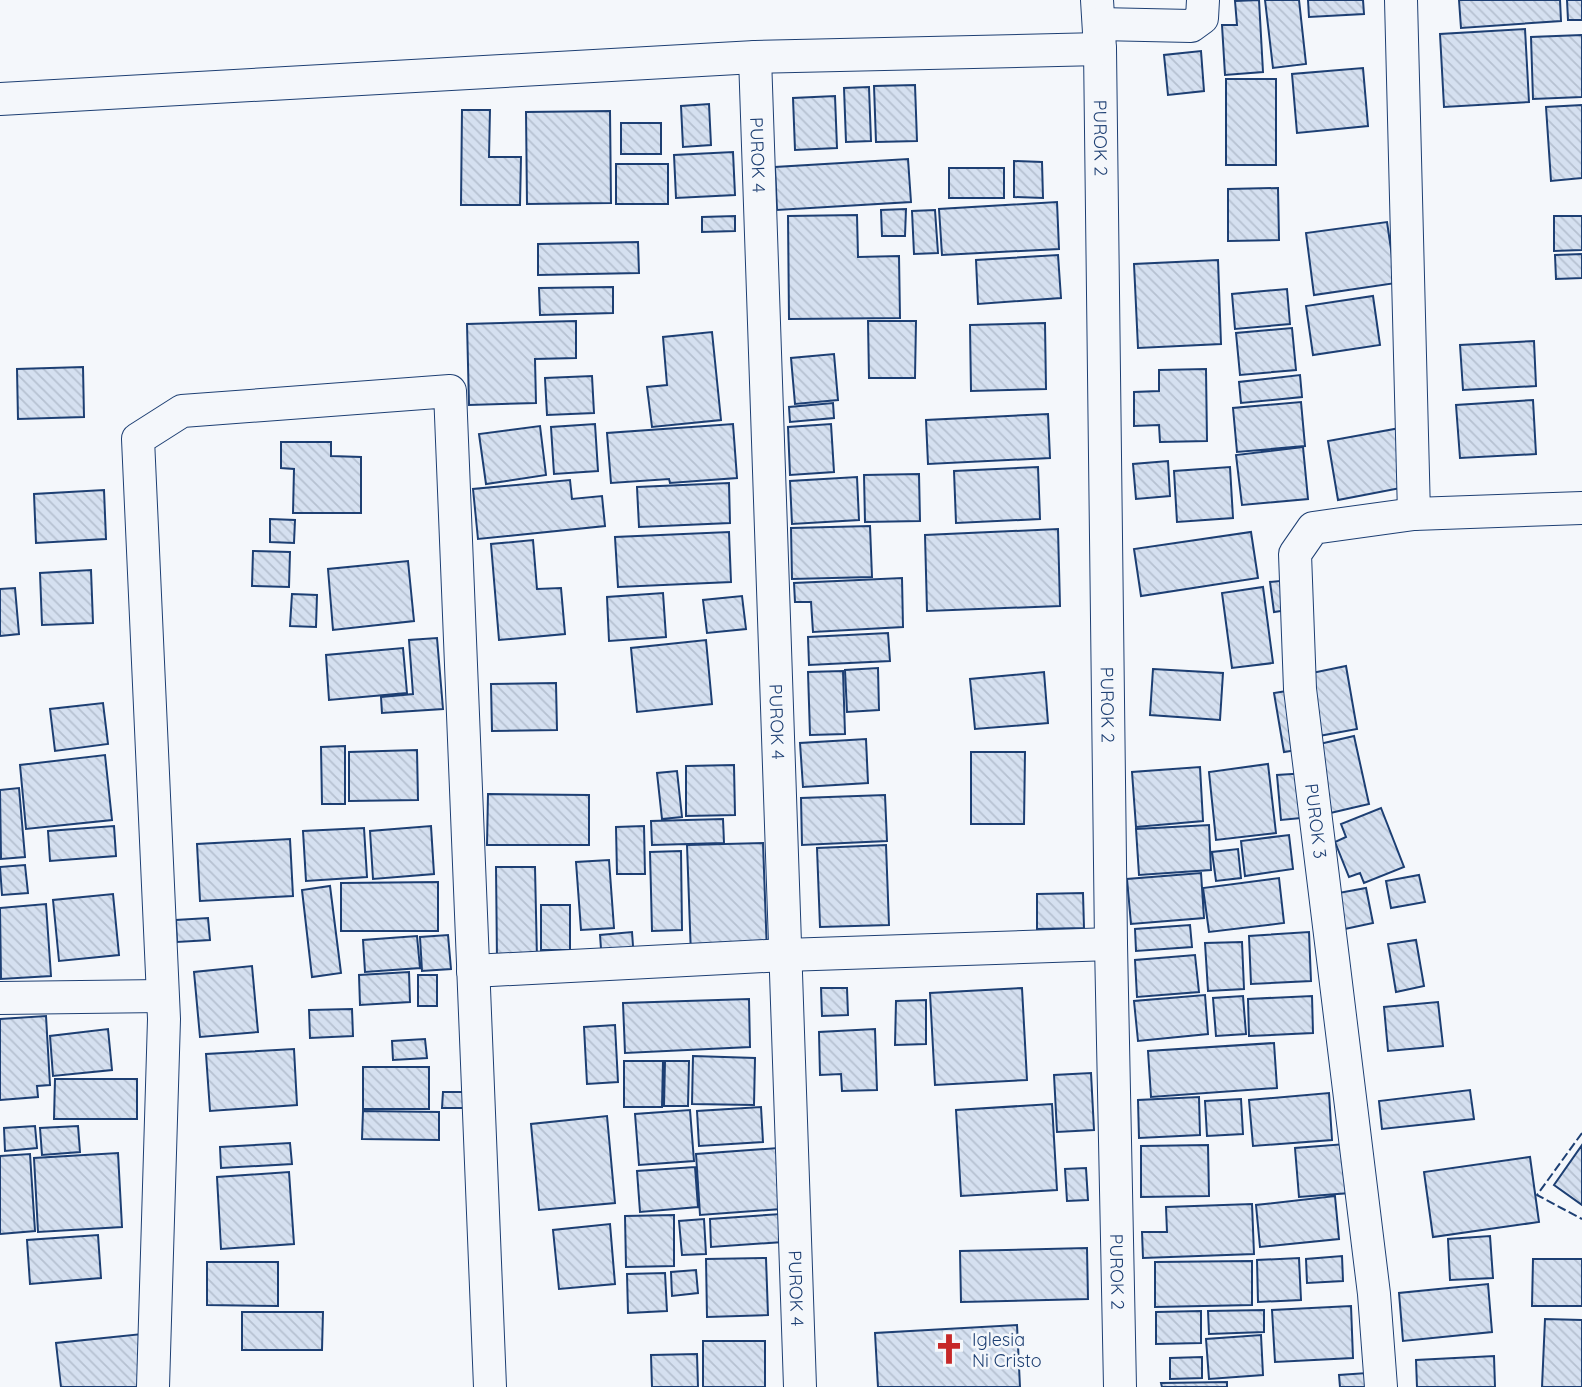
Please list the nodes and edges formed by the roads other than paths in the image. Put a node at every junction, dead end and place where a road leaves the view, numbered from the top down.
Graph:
1 (1203, 0) edge
2 (1401, 0) edge
3 (1099, 24) edge
4 (755, 57) junction
5 (0, 99) edge
6 (1582, 508) edge
7 (1414, 514) junction
8 (1111, 944) junction
9 (785, 955) junction
10 (473, 971) junction
11 (162, 996) junction
12 (0, 998) edge
13 (153, 1387) edge
14 (490, 1387) edge
15 (800, 1387) edge
16 (1120, 1387) edge
17 (1381, 1387) edge

1 - 3 street
2 - 7 street
3 - 4 street
3 - 8 street, PUROK 2
4 - 5 street
4 - 9 street, PUROK 4
6 - 7 street, PUROK 3
7 - 17 street, PUROK 3
8 - 9 street
8 - 16 street, PUROK 2
9 - 10 street
9 - 15 street, PUROK 4
10 - 11 street
10 - 14 street
11 - 12 street
11 - 13 street

